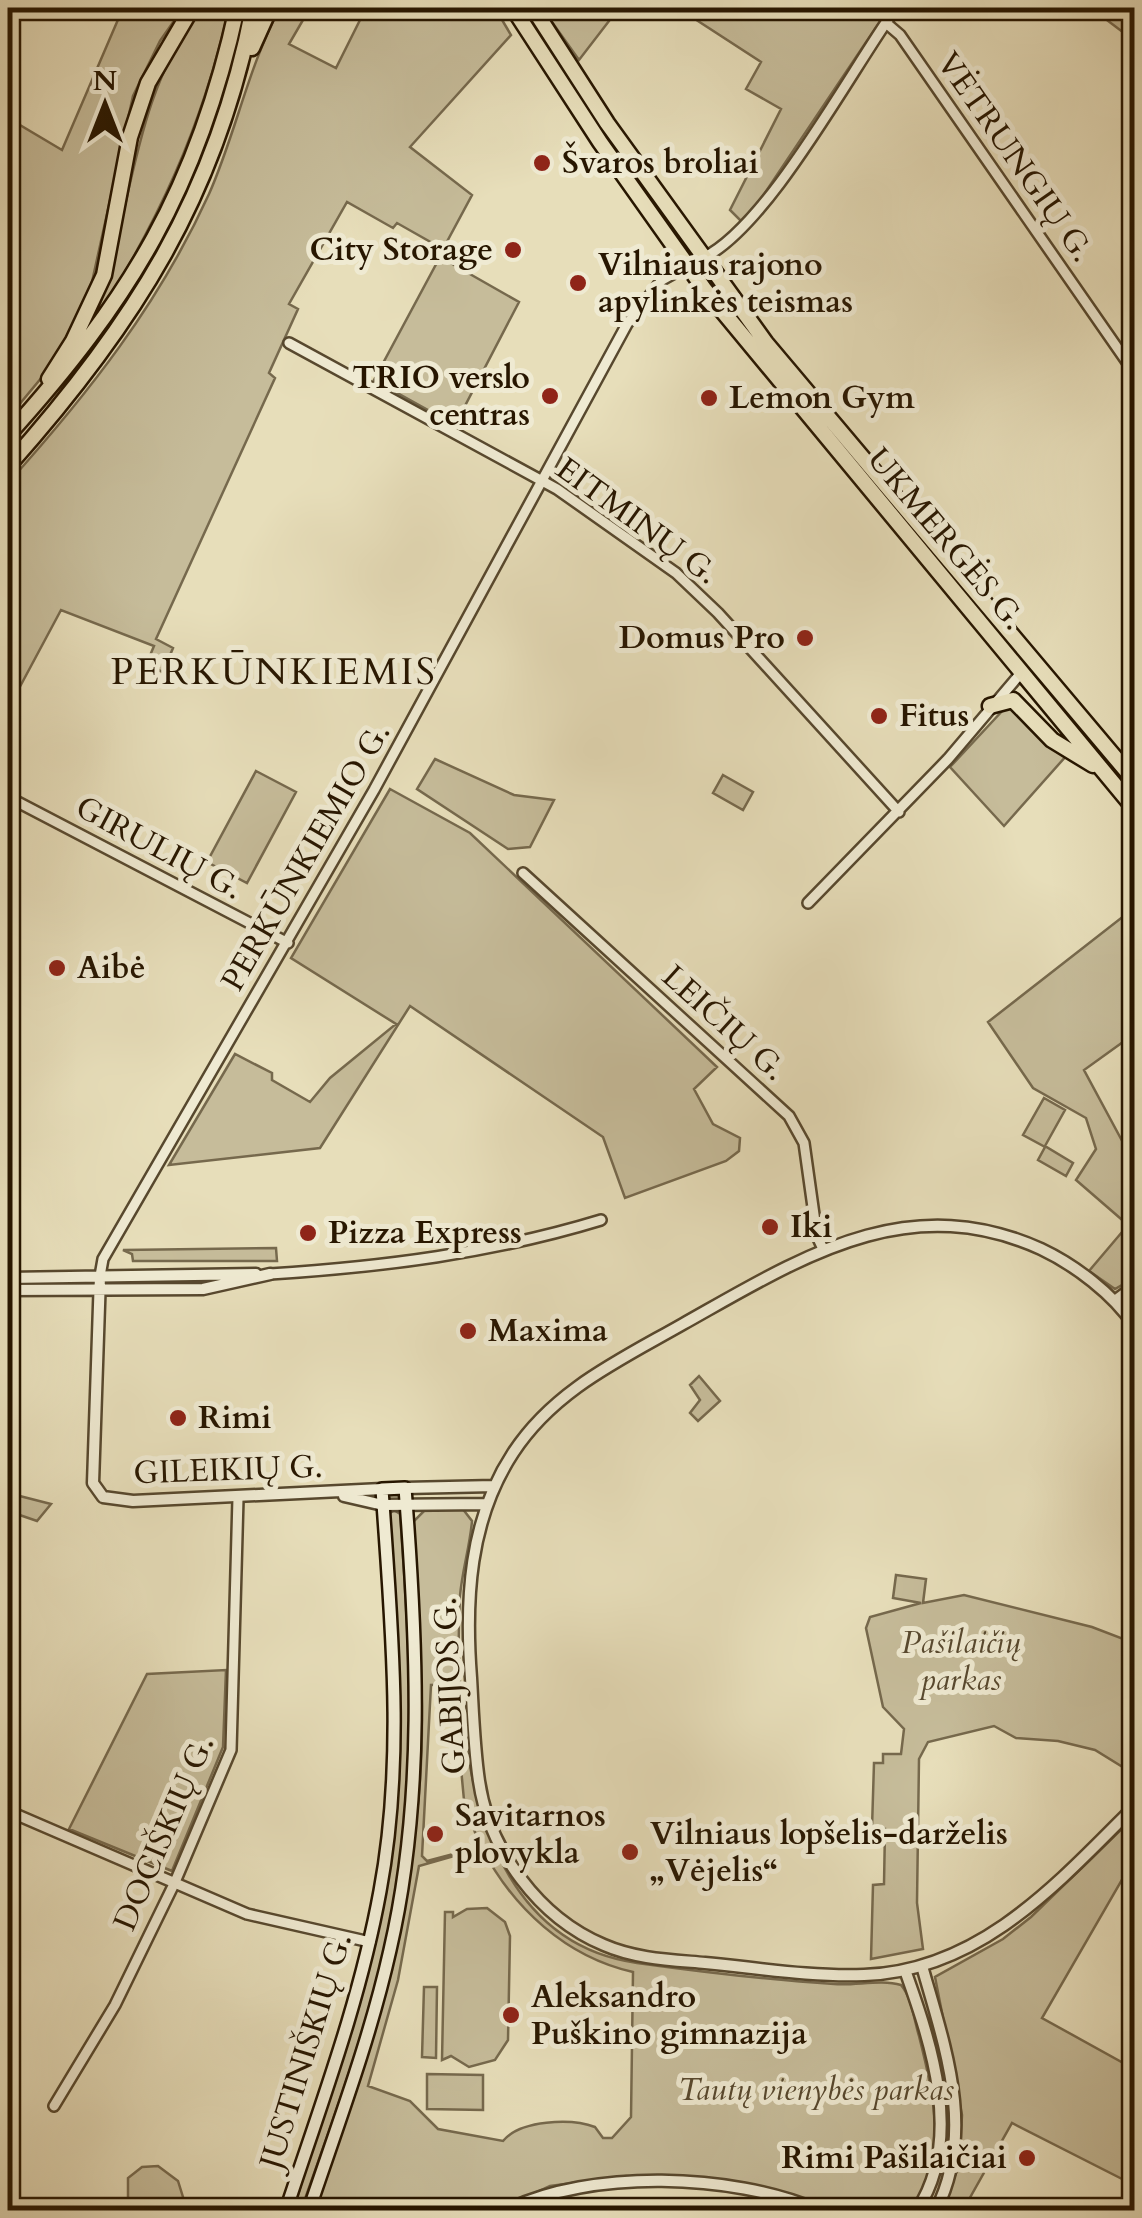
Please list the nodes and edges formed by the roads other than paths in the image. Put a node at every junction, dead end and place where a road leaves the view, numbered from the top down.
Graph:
1 (192, 8) edge
2 (237, 8) edge
3 (253, 8) edge
4 (270, 8) edge
5 (513, 8) edge
6 (533, 8) edge
7 (896, 8) edge
8 (886, 23) junction
9 (240, 76) junction
10 (703, 258) junction
11 (687, 266) junction
12 (289, 343) dead end
13 (1134, 372) edge
14 (37, 402) junction
15 (8, 435) edge
16 (8, 466) edge
17 (543, 481) junction
18 (1031, 656) junction
19 (1021, 672) junction
20 (990, 706) junction
21 (1106, 774) junction
22 (1134, 780) edge
23 (8, 797) edge
24 (1134, 808) edge
25 (899, 812) junction
26 (523, 873) dead end
27 (808, 903) dead end
28 (288, 943) junction
29 (601, 1220) dead end
30 (823, 1249) junction
31 (270, 1274) junction
32 (100, 1276) junction
33 (8, 1278) edge
34 (1134, 1286) edge
35 (8, 1290) edge
36 (100, 1290) junction
37 (1114, 1301) junction
38 (1130, 1310) edge
39 (1134, 1325) edge
40 (494, 1486) junction
41 (405, 1488) junction
42 (382, 1489) junction
43 (340, 1494) junction
44 (238, 1498) junction
45 (384, 1504) junction
46 (406, 1504) junction
47 (487, 1504) junction
48 (14, 1682) dead end
49 (8, 1694) edge
50 (1134, 1806) edge
51 (8, 1811) edge
52 (175, 1882) junction
53 (370, 1942) junction
54 (922, 1966) junction
55 (905, 1970) junction
56 (54, 2106) dead end
57 (286, 2210) edge
58 (309, 2210) edge
59 (507, 2210) edge
60 (818, 2210) edge
61 (917, 2210) edge
62 (936, 2210) edge

1 - 14 highway
2 - 14 highway
3 - 9 highway
4 - 9 highway
5 - 11 highway, UKMERGĖS G.
6 - 10 highway, UKMERGĖS G.
7 - 8 street
8 - 10 street
8 - 13 street, VĖTRUNGIŲ G.
9 - 16 highway
10 - 11 highway
10 - 18 highway, UKMERGĖS G.
11 - 17 street, PERKŪNKIEMIO G.
11 - 19 highway, UKMERGĖS G.
12 - 17 street, EITMINŲ G.
14 - 15 highway
17 - 25 street, EITMINŲ G.
17 - 28 street, PERKŪNKIEMIO G.
18 - 19 highway
18 - 22 highway, UKMERGĖS G.
19 - 20 street
19 - 21 highway, UKMERGĖS G.
20 - 21 highway
20 - 25 street
21 - 24 highway, UKMERGĖS G.
23 - 28 street, GIRULIŲ G.
25 - 27 street
26 - 30 street, LEIČIŲ G.
28 - 32 street, PERKŪNKIEMIO G.
29 - 31 street
30 - 37 street, GABIJOS G.
30 - 40 street, GABIJOS G.
31 - 32 street
31 - 36 street
32 - 33 street
32 - 36 street, GILEIKIŲ G.
34 - 37 street
35 - 36 street
36 - 44 street, GILEIKIŲ G.
37 - 38 street, GABIJOS G.
38 - 39 street, GABIJOS G.
40 - 41 street, GILEIKIŲ G.
40 - 47 street, GABIJOS G.
41 - 42 main road, GILEIKIŲ G.
41 - 46 main road, JUSTINIŠKIŲ G.
42 - 43 street, GILEIKIŲ G.
42 - 45 main road, JUSTINIŠKIŲ G.
43 - 44 street, GILEIKIŲ G.
43 - 45 street, GILEIKIŲ G.
44 - 52 street, DOCIŠKIŲ G.
45 - 46 street, GILEIKIŲ G.
45 - 53 main road, JUSTINIŠKIŲ G.
46 - 47 street, GILEIKIŲ G.
46 - 58 main road, JUSTINIŠKIŲ G.
47 - 55 street, GABIJOS G.
48 - 49 street
50 - 54 street, GABIJOS G.
51 - 52 street
52 - 53 street
52 - 56 street, DOCIŠKIŲ G.
53 - 57 main road, JUSTINIŠKIŲ G.
54 - 55 street, GABIJOS G.
54 - 62 street
55 - 61 street
59 - 60 street

